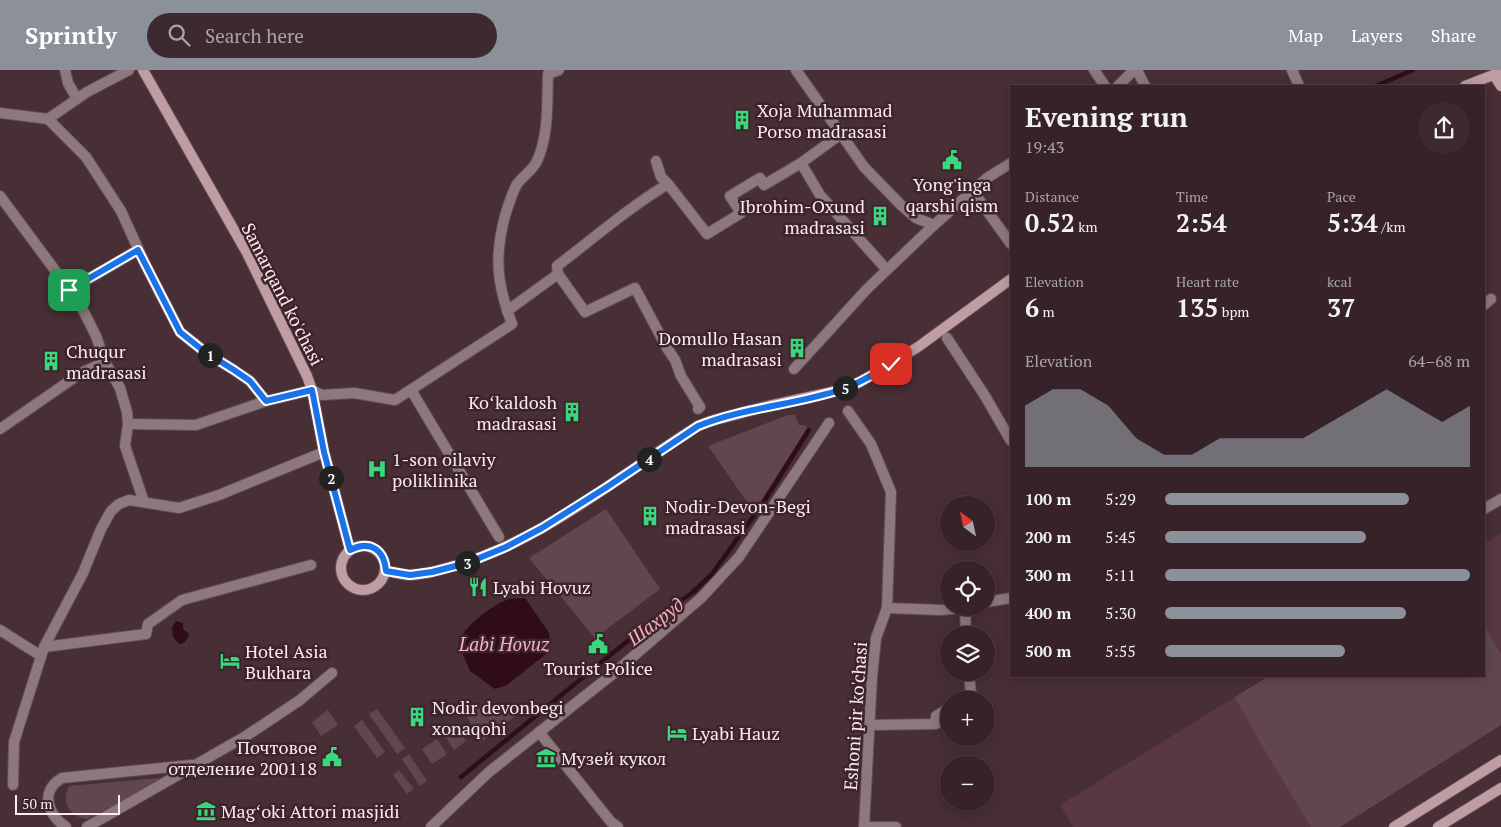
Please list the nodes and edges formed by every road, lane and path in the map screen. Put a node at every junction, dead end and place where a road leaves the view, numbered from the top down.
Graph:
1 (65, 70) edge
2 (129, 70) edge
3 (143, 70) edge
4 (559, 70) edge
5 (796, 70) edge
6 (1094, 70) edge
7 (1136, 70) edge
8 (1292, 70) edge
9 (548, 72) edge
10 (1497, 74) edge
11 (1104, 85) edge
12 (1119, 85) edge
13 (1144, 85) edge
14 (1299, 85) edge
15 (1468, 85) edge
16 (1501, 86) edge
17 (77, 99) junction
18 (0, 113) edge
19 (48, 119) junction
20 (841, 134) junction
21 (656, 161) dead end
22 (801, 163) junction
23 (1010, 164) edge
24 (668, 184) junction
25 (972, 190) junction
26 (0, 196) edge
27 (934, 225) junction
28 (1010, 243) edge
29 (138, 250) junction
30 (887, 270) junction
31 (558, 274) junction
32 (1010, 280) edge
33 (69, 290) junction
34 (506, 311) junction
35 (947, 338) dead end
36 (105, 362) junction
37 (794, 370) dead end
38 (312, 390) junction
39 (411, 390) junction
40 (266, 401) junction
41 (698, 409) dead end
42 (848, 411) dead end
43 (128, 424) junction
44 (829, 424) dead end
45 (0, 430) edge
46 (1010, 439) edge
47 (324, 452) junction
48 (1501, 499) edge
49 (144, 502) junction
50 (1485, 508) edge
51 (499, 537) dead end
52 (350, 550) junction
53 (311, 565) dead end
54 (386, 571) junction
55 (1010, 598) edge
56 (995, 601) edge
57 (887, 608) junction
58 (940, 610) edge
59 (0, 630) edge
60 (42, 651) junction
61 (332, 673) dead end
62 (940, 714) edge
63 (870, 725) junction
64 (539, 732) junction
65 (1501, 760) edge
66 (194, 765) junction
67 (14, 785) dead end
68 (1501, 788) edge
69 (66, 827) edge
70 (87, 827) edge
71 (431, 827) edge
72 (618, 827) edge
73 (864, 827) edge
74 (896, 827) edge
75 (1394, 827) edge
76 (1438, 827) edge

1 - 17 street
2 - 17 street
3 - 38 main road, Samarqand ko'chasi
4 - 9 street
5 - 20 street
6 - 11 street
7 - 12 street
7 - 13 street
8 - 14 street
9 - 34 street
10 - 15 main road
10 - 16 main road
17 - 19 street
18 - 19 street
19 - 29 street
20 - 22 street
20 - 27 street
21 - 24 street
22 - 24 street
22 - 30 street
23 - 25 street
24 - 31 street
25 - 27 street
25 - 28 street
26 - 33 street
27 - 30 street
29 - 33 street
29 - 40 street
30 - 37 street
31 - 34 street
31 - 41 street
32 - 54 main road
33 - 36 street
34 - 39 street
35 - 46 street
36 - 43 street
36 - 45 street
38 - 39 street
38 - 40 street
38 - 47 main road, Samarqand ko'chasi
39 - 51 street
40 - 43 street
42 - 57 street, Eshoni pir ko'chasi
43 - 49 street
44 - 64 street
47 - 49 street
47 - 52 main road, Samarqand ko'chasi
48 - 50 street
49 - 60 street
52 - 54 main road
52 - 54 main road
53 - 60 street
55 - 56 street
57 - 58 street
57 - 63 street, Eshoni pir ko'chasi
59 - 60 street
60 - 67 street
61 - 66 street
62 - 63 street
63 - 73 street, Eshoni pir ko'chasi
64 - 71 street
64 - 72 street
65 - 75 main road
66 - 69 street
66 - 70 street
68 - 76 main road
73 - 74 street

